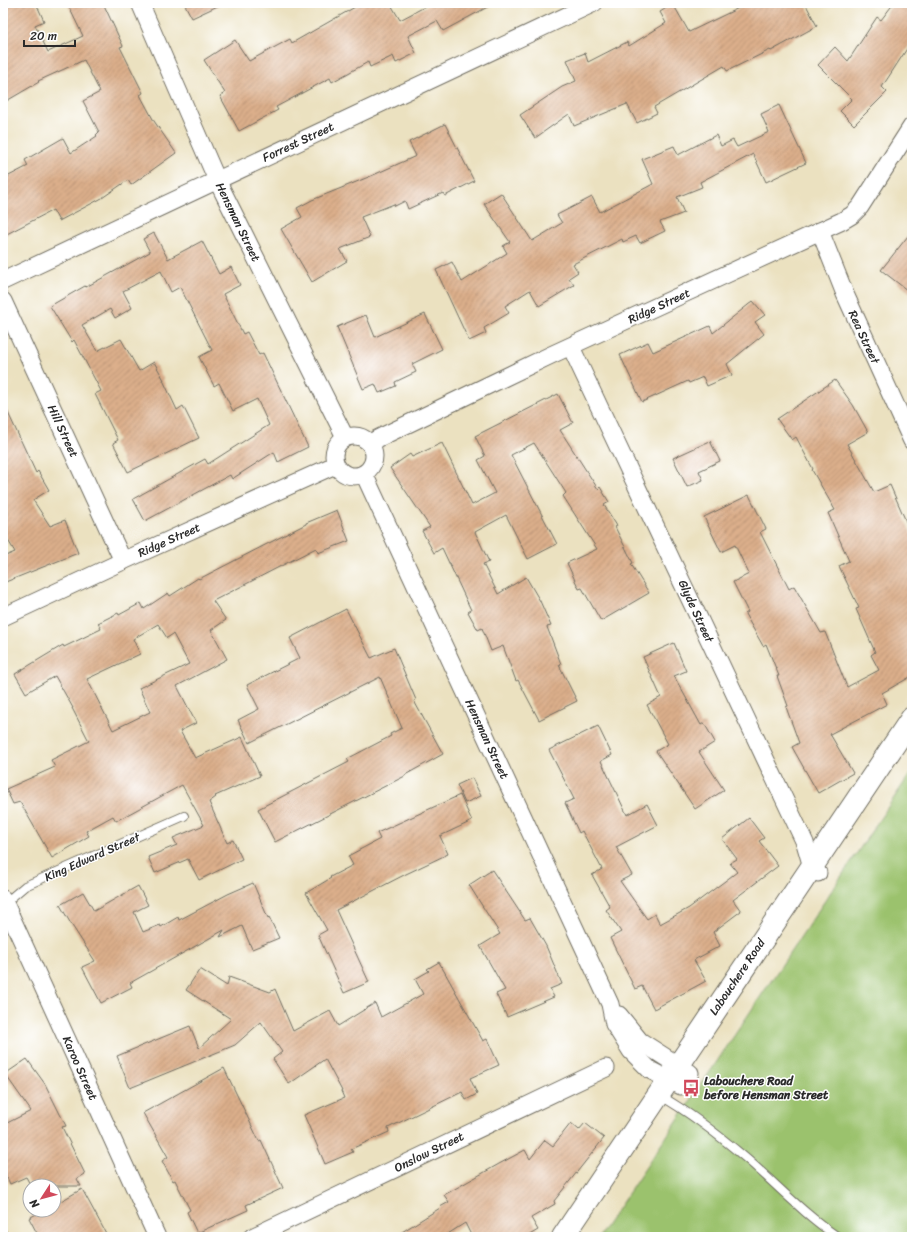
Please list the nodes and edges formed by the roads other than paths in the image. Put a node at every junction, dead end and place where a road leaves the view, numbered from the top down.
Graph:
1 (140, 3) edge
2 (594, 3) edge
3 (912, 126) edge
4 (217, 180) junction
5 (820, 231) junction
6 (3, 282) edge
7 (3, 301) edge
8 (571, 347) junction
9 (345, 437) junction
10 (912, 442) edge
11 (371, 445) junction
12 (335, 465) junction
13 (364, 474) junction
14 (123, 561) junction
15 (3, 617) edge
16 (912, 718) edge
17 (912, 740) edge
18 (184, 816) dead end
19 (816, 871) junction
20 (4, 902) edge
21 (606, 1068) dead end
22 (674, 1083) junction
23 (3, 1234) edge
24 (4, 1237) edge
25 (157, 1237) edge
26 (252, 1237) edge
27 (563, 1237) edge
28 (577, 1237) edge
29 (838, 1237) edge

1 - 4 street, Hensman Street
2 - 4 street, Forrest Street
3 - 5 street, Ridge Street
4 - 6 street, Forrest Street
4 - 9 street, Hensman Street
5 - 8 street, Ridge Street
5 - 10 street, Rea Street
7 - 14 street, Hill Street
8 - 11 street, Ridge Street
8 - 19 street, Glyde Street
9 - 11 street
9 - 12 street
11 - 13 street
12 - 13 street
12 - 14 street, Ridge Street
13 - 22 street, Hensman Street
14 - 15 street, Ridge Street
16 - 19 main road, Labouchere Road
17 - 19 main road, Labouchere Road
18 - 20 lane, King Edward Street
19 - 22 main road, Labouchere Road
20 - 25 street, Karoo Street
21 - 26 street, Onslow Street
22 - 27 main road, Labouchere Road
22 - 28 main road, Labouchere Road
22 - 29 lane
23 - 24 lane

